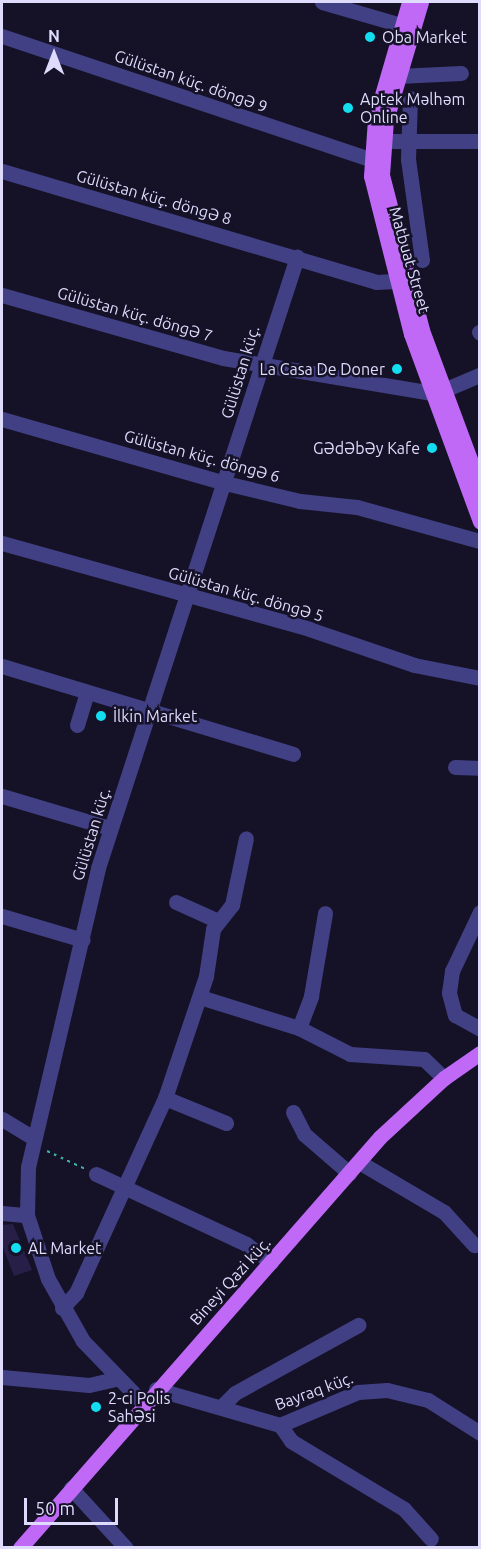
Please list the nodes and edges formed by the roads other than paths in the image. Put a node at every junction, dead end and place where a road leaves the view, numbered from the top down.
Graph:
1 (322, 2) edge
2 (409, 2) edge
3 (421, 2) edge
4 (406, 27) junction
5 (2, 36) edge
6 (461, 73) dead end
7 (398, 76) junction
8 (410, 98) dead end
9 (383, 141) junction
10 (480, 141) edge
11 (407, 143) junction
12 (376, 159) junction
13 (2, 171) edge
14 (297, 257) junction
15 (422, 260) dead end
16 (401, 280) junction
17 (2, 295) edge
18 (260, 365) junction
19 (480, 375) edge
20 (438, 392) junction
21 (2, 419) edge
22 (471, 467) edge
23 (225, 483) junction
24 (480, 486) edge
25 (480, 522) edge
26 (480, 541) edge
27 (2, 543) edge
28 (190, 596) junction
29 (2, 666) edge
30 (480, 678) edge
31 (87, 692) junction
32 (150, 712) junction
33 (77, 725) dead end
34 (293, 754) dead end
35 (455, 767) dead end
36 (480, 768) edge
37 (2, 796) edge
38 (110, 828) junction
39 (246, 838) dead end
40 (176, 902) dead end
41 (480, 912) edge
42 (325, 914) dead end
43 (2, 916) edge
44 (218, 921) junction
45 (83, 940) junction
46 (200, 997) junction
47 (299, 1029) junction
48 (480, 1029) edge
49 (480, 1053) edge
50 (444, 1078) junction
51 (165, 1098) junction
52 (293, 1112) dead end
53 (2, 1119) edge
54 (226, 1123) dead end
55 (7, 1130) edge
56 (33, 1142) junction
57 (354, 1167) junction
58 (96, 1174) road end
59 (122, 1187) junction
60 (2, 1213) edge
61 (27, 1215) junction
62 (474, 1245) dead end
63 (271, 1262) junction
64 (62, 1308) junction
65 (358, 1325) dead end
66 (2, 1377) edge
67 (114, 1379) junction
68 (156, 1389) junction
69 (144, 1404) junction
70 (222, 1406) junction
71 (280, 1425) junction
72 (480, 1433) edge
73 (71, 1488) junction
74 (431, 1539) dead end
75 (20, 1548) edge
76 (126, 1548) edge

1 - 4 street
2 - 4 main road, Matbuat Street
3 - 4 main road, Matbuat Street
4 - 7 main road, Matbuat Street
4 - 12 main road, Matbuat Street
5 - 12 street, Gülüstan küç. döngə 9
6 - 7 street
7 - 9 main road, Matbuat Street
8 - 11 street
9 - 11 street
9 - 12 main road, Matbuat Street
10 - 11 street
11 - 15 street
12 - 16 main road, Matbuat Street
13 - 14 street, Gülüstan küç. döngə 8
14 - 16 street, Gülüstan küç. döngə 8
14 - 18 street, Gülüstan küç.
16 - 20 main road, Matbuat Street
17 - 18 street, Gülüstan küç. döngə 7
18 - 20 street, Gülüstan küç. döngə 7
18 - 23 street, Gülüstan küç.
19 - 20 street
20 - 22 main road, Matbuat Street
21 - 23 street, Gülüstan küç. döngə 6
22 - 24 main road, Matbuat Street
22 - 25 main road, Matbuat Street
23 - 26 street, Gülüstan küç. döngə 6
23 - 28 street, Gülüstan küç.
27 - 28 street, Gülüstan küç. döngə 5
28 - 30 street, Gülüstan küç. döngə 5
28 - 32 street, Gülüstan küç.
29 - 31 street
31 - 32 street
31 - 33 street
32 - 34 street
32 - 38 street, Gülüstan küç.
35 - 36 street
37 - 38 street
38 - 45 street, Gülüstan küç.
39 - 44 street
40 - 44 street
41 - 48 street
42 - 47 street
43 - 45 street
44 - 46 street
45 - 56 street, Gülüstan küç.
46 - 47 street
46 - 51 street
47 - 50 street
49 - 50 main road, Bineyi Qazi küç.
50 - 57 main road, Bineyi Qazi küç.
51 - 54 street
51 - 59 street
52 - 57 street
53 - 55 street
55 - 56 street
56 - 61 street, Gülüstan küç.
57 - 62 street
57 - 63 main road, Bineyi Qazi küç.
58 - 59 street
59 - 63 street
59 - 64 street
60 - 61 street
61 - 64 street, Gülüstan küç.
63 - 68 main road, Bineyi Qazi küç.
64 - 67 street, Gülüstan küç.
65 - 70 street
66 - 67 street
67 - 69 street, Gülüstan küç.
68 - 69 main road, Bineyi Qazi küç.
68 - 70 street, Bayraq küç.
69 - 73 main road, Bineyi Qazi küç.
70 - 71 street, Bayraq küç.
71 - 72 street, Bayraq küç.
71 - 74 street
73 - 75 main road, Bineyi Qazi küç.
73 - 76 street

